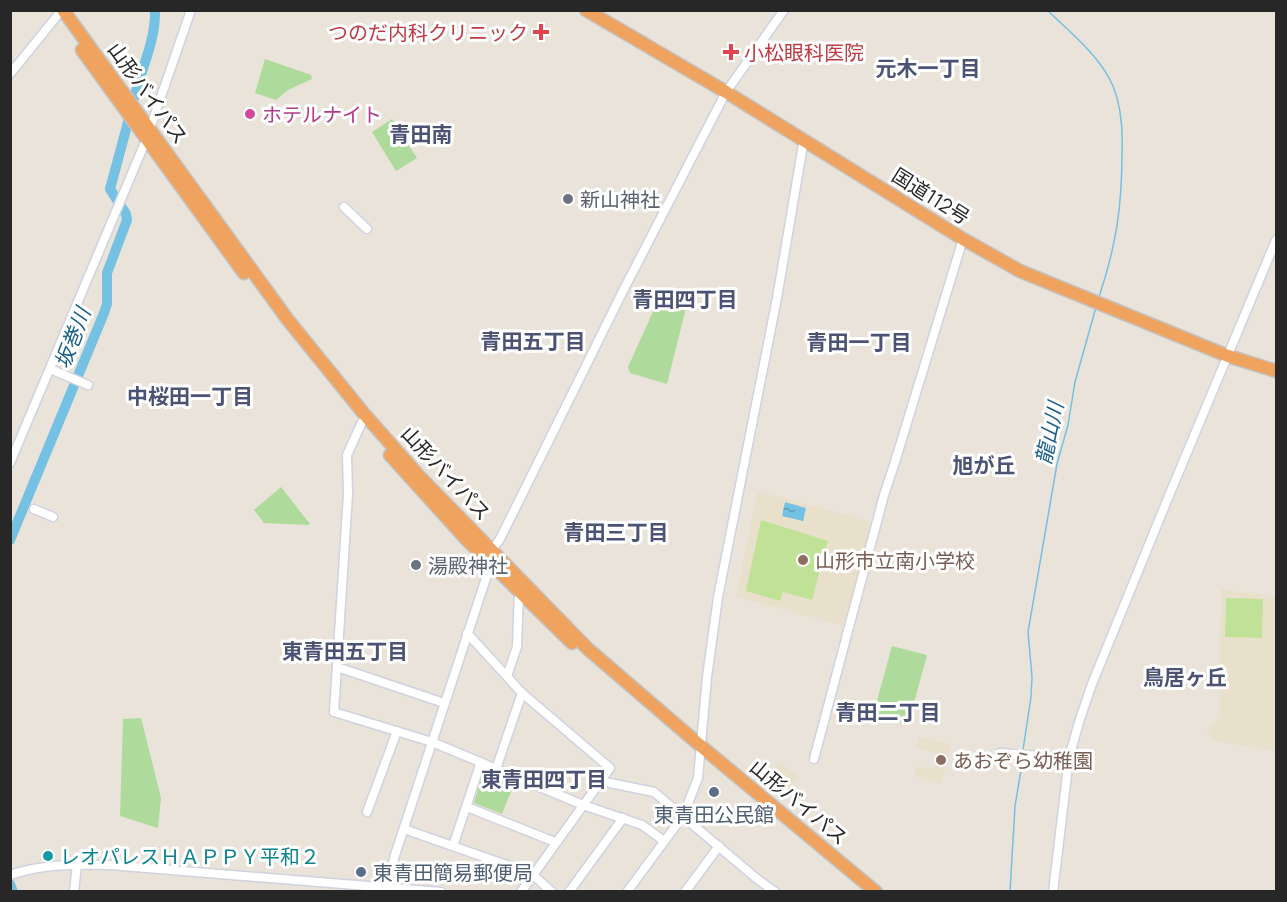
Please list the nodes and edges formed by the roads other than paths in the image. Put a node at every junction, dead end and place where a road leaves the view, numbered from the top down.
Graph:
1 (191, 10) edge
2 (586, 10) edge
3 (784, 10) edge
4 (58, 12) edge
5 (10, 74) edge
6 (726, 92) junction
7 (148, 134) junction
8 (804, 140) junction
9 (344, 207) dead end
10 (367, 229) dead end
11 (963, 238) junction
12 (1276, 240) edge
13 (1228, 356) junction
14 (50, 369) junction
15 (1276, 371) edge
16 (88, 385) dead end
17 (362, 422) junction
18 (10, 463) edge
19 (34, 509) dead end
20 (53, 517) dead end
21 (492, 550) junction
22 (491, 563) junction
23 (519, 590) junction
24 (467, 633) junction
25 (338, 667) junction
26 (507, 676) junction
27 (522, 693) junction
28 (444, 702) junction
29 (397, 730) junction
30 (432, 742) junction
31 (701, 751) junction
32 (1000, 753) dead end
33 (1069, 758) junction
34 (814, 759) dead end
35 (481, 762) junction
36 (496, 769) junction
37 (600, 781) junction
38 (583, 805) junction
39 (467, 807) junction
40 (367, 812) dead end
41 (682, 816) junction
42 (623, 818) junction
43 (404, 829) junction
44 (555, 842) junction
45 (664, 842) junction
46 (453, 846) junction
47 (719, 846) junction
48 (76, 864) junction
49 (12, 874) edge
50 (532, 874) junction
51 (385, 890) edge
52 (74, 891) edge
53 (441, 891) edge
54 (521, 891) edge
55 (552, 891) edge
56 (569, 891) edge
57 (627, 891) edge
58 (685, 891) edge
59 (775, 891) edge
60 (866, 891) edge
61 (876, 891) edge
62 (1053, 891) edge

1 - 7 street
2 - 6 highway, 国道112号
3 - 6 street
4 - 5 street
4 - 7 highway, 山形バイパス
6 - 8 highway, 国道112号
6 - 21 street
7 - 14 street
7 - 17 highway, 山形バイパス
7 - 21 highway, 山形バイパス
8 - 11 highway, 国道112号
8 - 31 street
9 - 10 street
11 - 13 highway, 国道112号
11 - 34 street
12 - 13 street
13 - 15 highway, 国道112号
13 - 33 street
14 - 16 street
14 - 18 street
17 - 22 highway, 山形バイパス
17 - 25 street
19 - 20 street
21 - 22 street
21 - 31 highway, 山形バイパス
22 - 23 highway, 山形バイパス
22 - 24 street
23 - 26 street
23 - 31 highway, 山形バイパス
24 - 26 street
24 - 28 street
25 - 28 street
25 - 29 street
26 - 27 street
27 - 36 street
27 - 37 street
28 - 30 street
29 - 30 street
29 - 40 street
30 - 35 street
30 - 43 street
31 - 41 street
31 - 60 highway, 山形バイパス
31 - 61 highway, 山形バイパス
32 - 33 street
33 - 62 street
35 - 36 street
35 - 39 street
36 - 38 street
37 - 38 street
37 - 41 street
38 - 42 street
38 - 44 street
39 - 44 street
39 - 46 street
41 - 45 street
41 - 47 street
42 - 45 street
42 - 56 street
43 - 46 street
43 - 51 street
44 - 50 street
45 - 57 street
46 - 50 street
47 - 58 street
47 - 59 street
48 - 49 street
48 - 51 street
48 - 52 street
50 - 54 street
50 - 55 street
51 - 53 street

